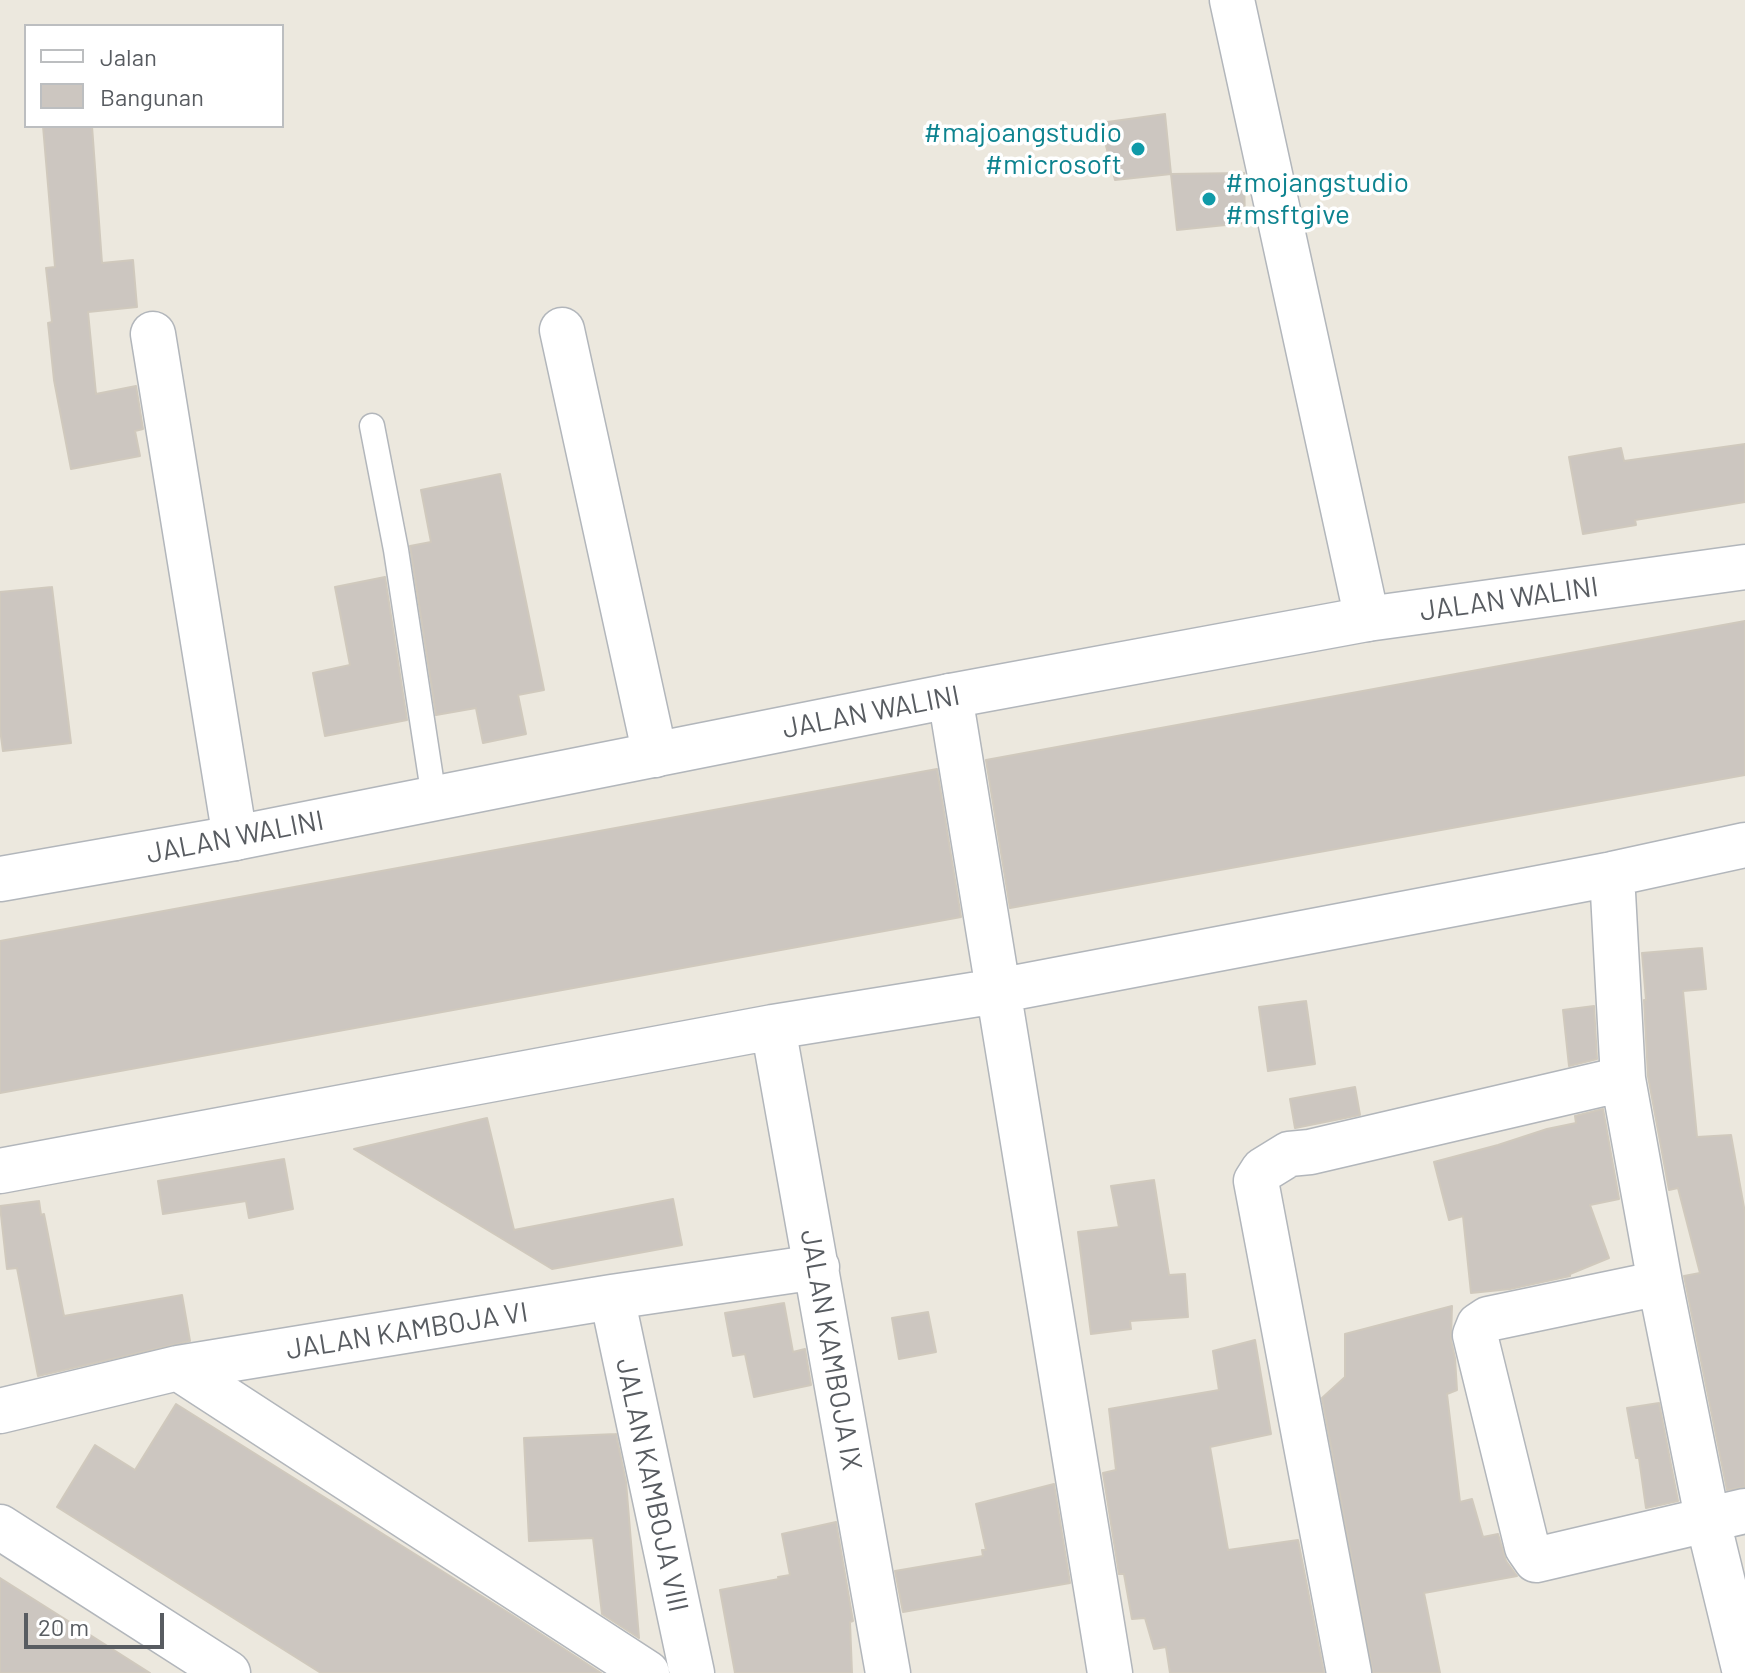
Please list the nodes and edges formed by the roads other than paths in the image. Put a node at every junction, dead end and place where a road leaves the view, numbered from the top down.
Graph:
1 (1232, 0) edge
2 (562, 330) dead end
3 (153, 334) dead end
4 (372, 426) dead end
5 (1745, 567) edge
6 (1367, 619) junction
7 (950, 696) junction
8 (655, 755) junction
9 (434, 798) junction
10 (235, 838) junction
11 (1745, 845) edge
12 (1612, 874) junction
13 (0, 879) edge
14 (997, 991) junction
15 (773, 1027) junction
16 (1623, 1079) junction
17 (0, 1171) edge
18 (817, 1267) junction
19 (1660, 1283) junction
20 (612, 1297) junction
21 (178, 1368) junction
22 (0, 1411) edge
23 (1726, 1514) edge
24 (0, 1527) edge
25 (228, 1673) edge
26 (647, 1673) edge
27 (692, 1673) edge
28 (888, 1673) edge
29 (1110, 1673) edge
30 (1349, 1673) edge
31 (1745, 1673) edge

1 - 6 street
2 - 8 street
3 - 10 street
4 - 9 lane
5 - 6 street, JALAN WALINI
6 - 7 street, JALAN WALINI
7 - 8 street, JALAN WALINI
7 - 14 street
8 - 9 street, JALAN WALINI
9 - 10 street, JALAN WALINI
10 - 13 street, JALAN WALINI
11 - 12 street
12 - 14 street
12 - 16 street
14 - 15 street
14 - 29 street
15 - 17 street
15 - 18 street, JALAN KAMBOJA IX
16 - 19 street
16 - 30 street
18 - 20 street, JALAN KAMBOJA VI
18 - 28 street, JALAN KAMBOJA IX
19 - 23 street
19 - 23 street
20 - 21 street, JALAN KAMBOJA VI
20 - 27 street, JALAN KAMBOJA VIII
21 - 22 street, JALAN KAMBOJA VI
21 - 26 street
23 - 31 street
24 - 25 street

